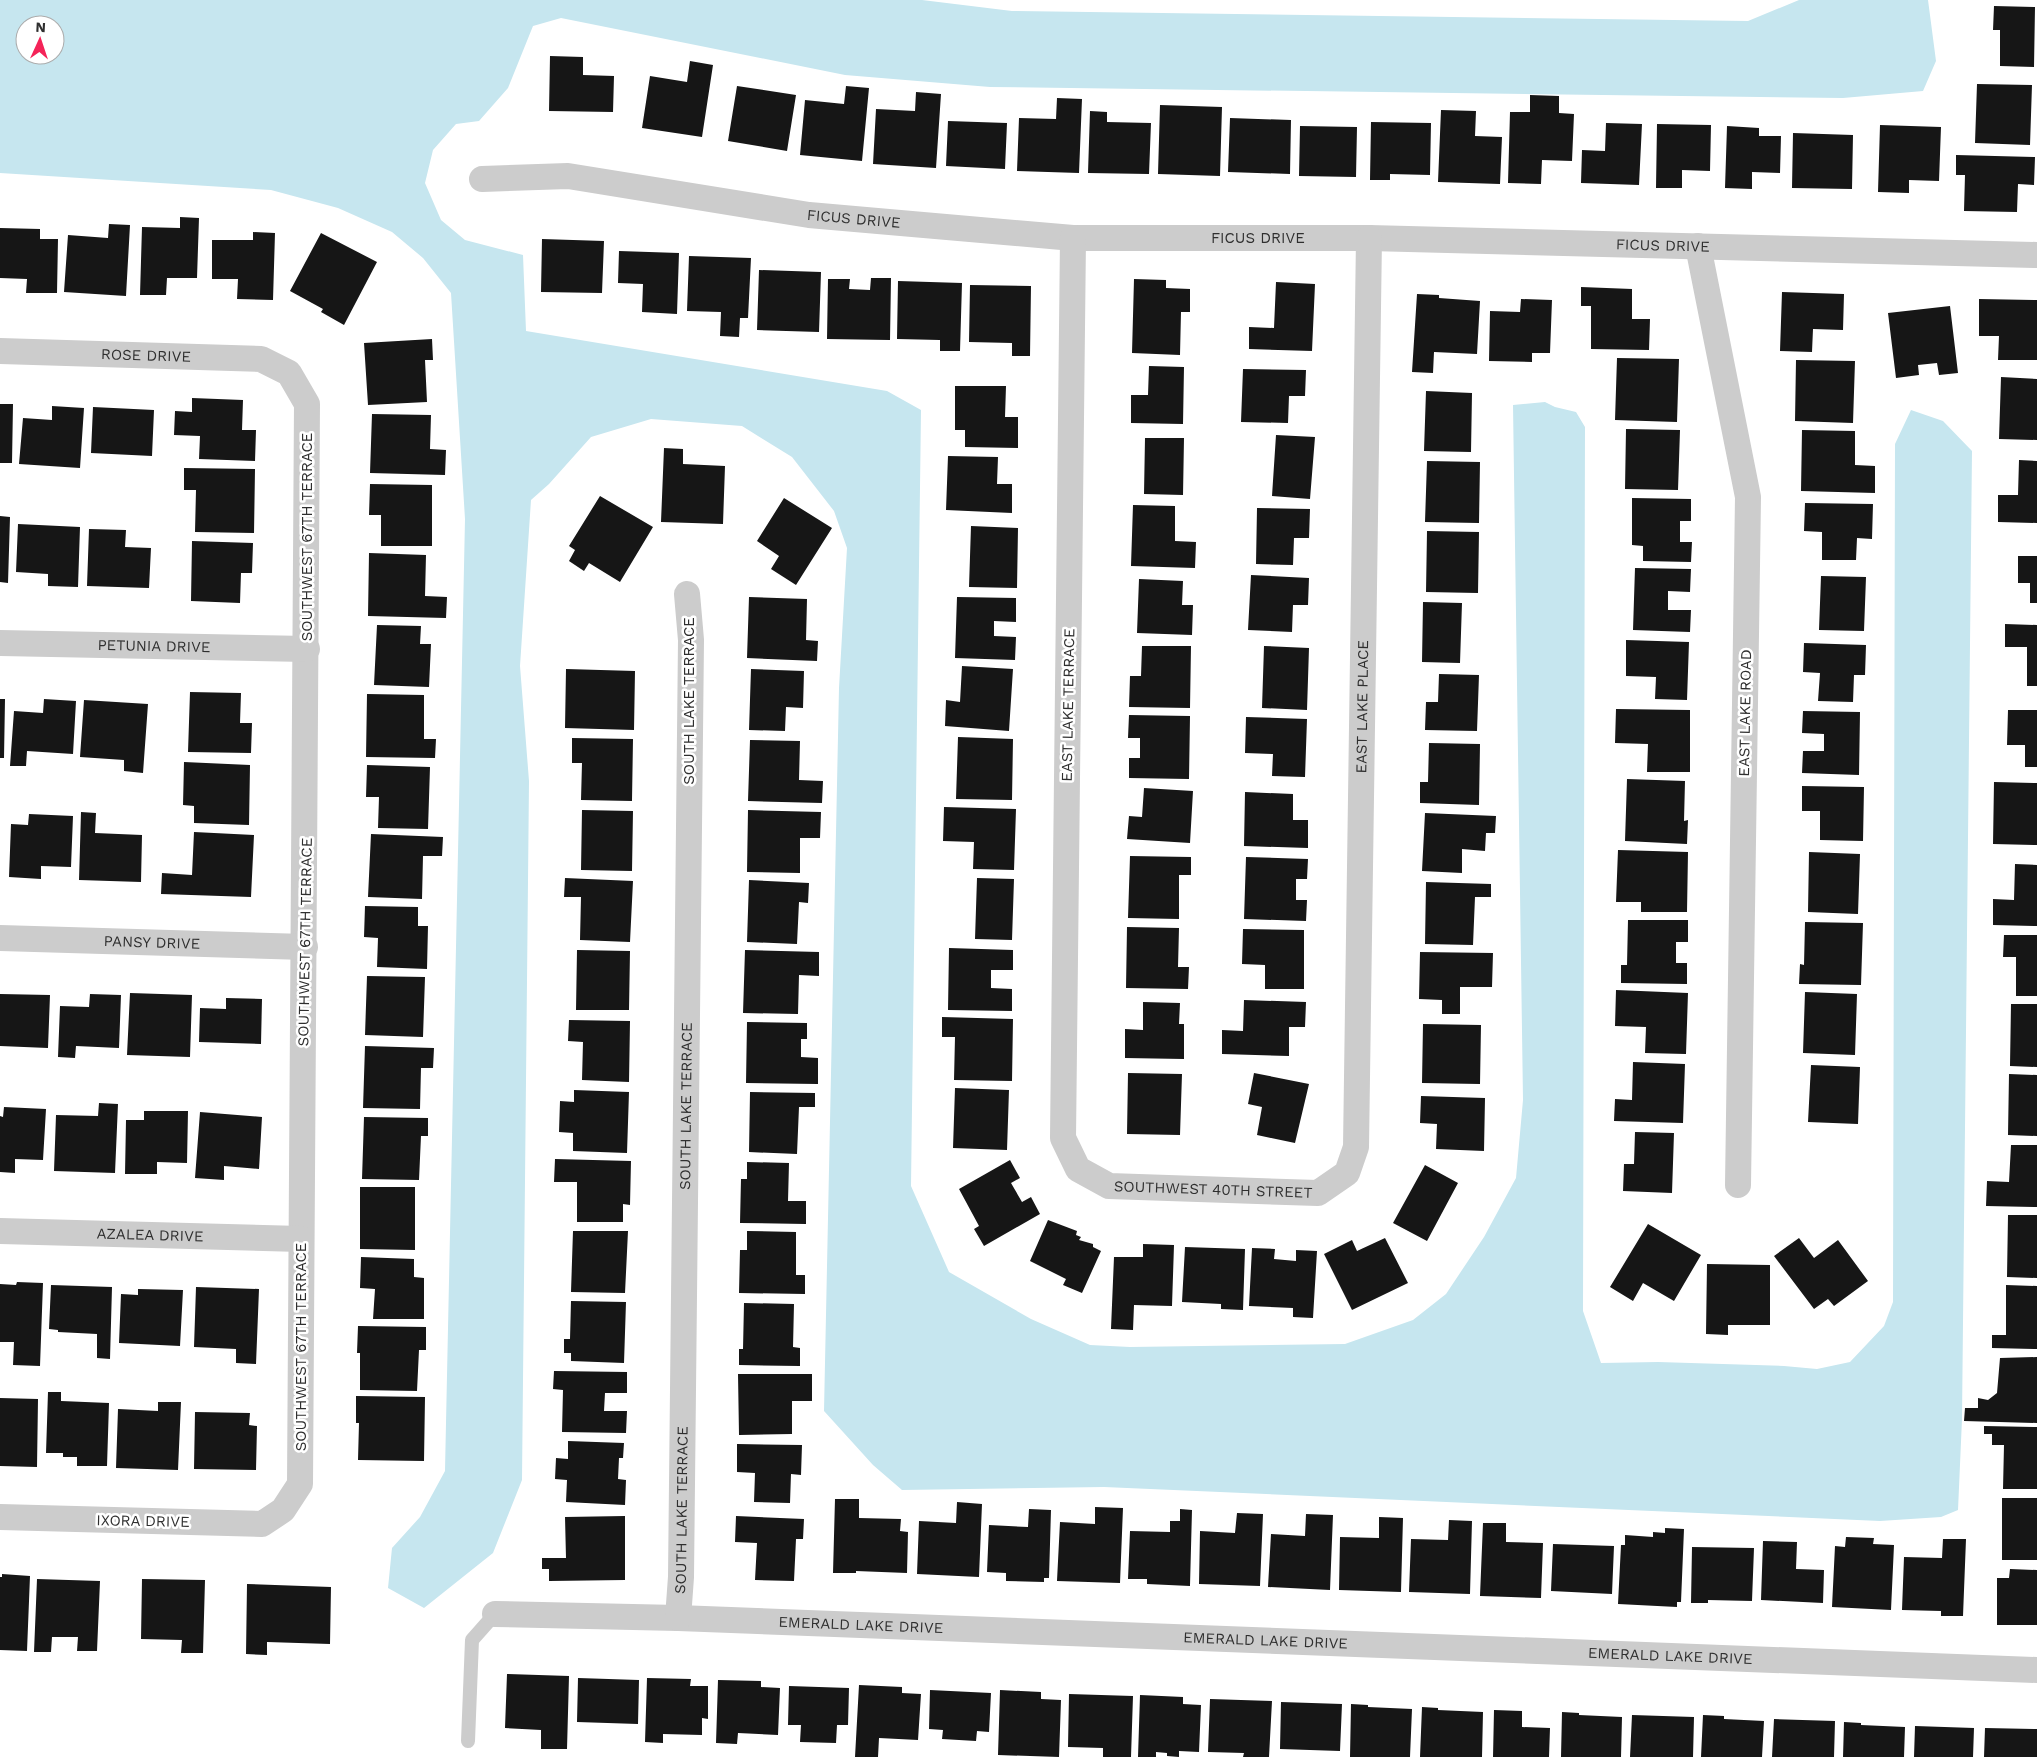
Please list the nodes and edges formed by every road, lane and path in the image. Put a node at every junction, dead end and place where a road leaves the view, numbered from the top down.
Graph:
1 (482, 179) dead end
2 (1073, 238) junction
3 (1369, 238) junction
4 (1698, 246) junction
5 (2037, 255) edge
6 (0, 351) edge
7 (289, 373) joint
8 (687, 594) dead end
9 (0, 643) edge
10 (307, 649) junction
11 (0, 938) edge
12 (305, 947) junction
13 (1078, 1168) joint
14 (1347, 1173) joint
15 (1738, 1185) dead end
16 (0, 1230) edge
17 (301, 1239) junction
18 (283, 1510) joint
19 (0, 1517) edge
20 (495, 1614) joint
21 (678, 1618) junction
22 (2037, 1670) edge
23 (468, 1742) dead end

1 - 2 street, FICUS DRIVE
2 - 3 street, FICUS DRIVE
2 - 13 street, EAST LAKE TERRACE
3 - 4 street, FICUS DRIVE
3 - 14 street, EAST LAKE PLACE
4 - 5 street, FICUS DRIVE
4 - 15 street, EAST LAKE ROAD
6 - 7 street, ROSE DRIVE
7 - 10 street, SOUTHWEST 67TH TERRACE
8 - 21 street, SOUTH LAKE TERRACE
9 - 10 street, PETUNIA DRIVE
10 - 12 street, SOUTHWEST 67TH TERRACE
11 - 12 street, PANSY DRIVE
12 - 17 street, SOUTHWEST 67TH TERRACE
13 - 14 street, SOUTHWEST 40TH STREET
16 - 17 street, AZALEA DRIVE
17 - 18 street, SOUTHWEST 67TH TERRACE
18 - 19 street, IXORA DRIVE
20 - 21 street, EMERALD LAKE DRIVE
20 - 23 lane
21 - 22 street, EMERALD LAKE DRIVE

